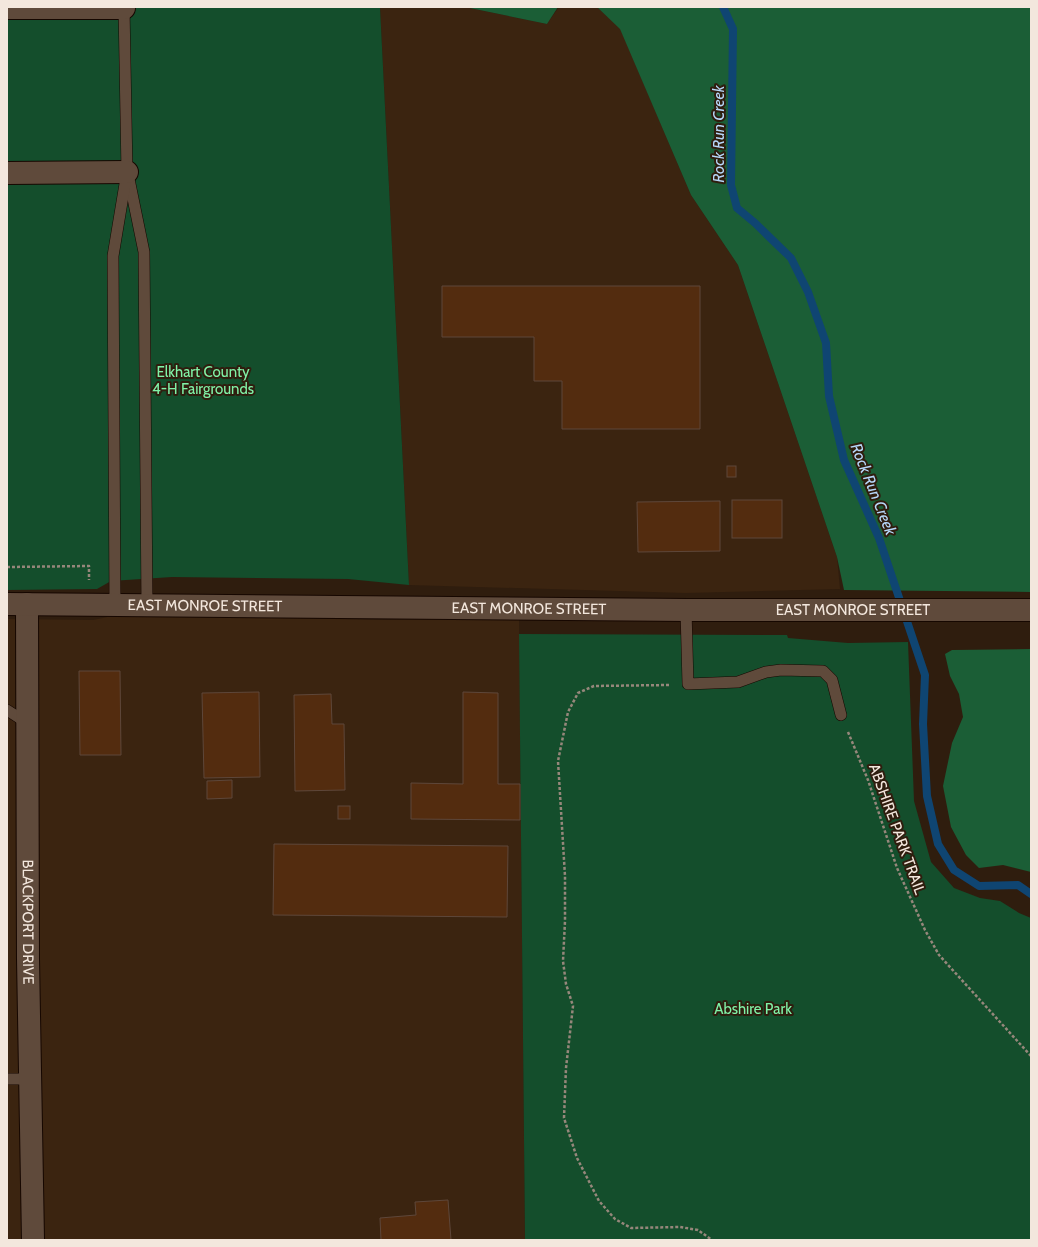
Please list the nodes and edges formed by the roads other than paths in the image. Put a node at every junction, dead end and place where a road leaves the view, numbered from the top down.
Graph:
1 (7, 8) edge
2 (124, 8) edge
3 (127, 172) junction
4 (7, 173) edge
5 (17, 604) edge
6 (115, 604) junction
7 (147, 604) junction
8 (686, 610) junction
9 (1031, 610) edge
10 (7, 710) edge
11 (841, 715) road end
12 (27, 723) junction
13 (7, 1079) edge
14 (30, 1079) junction
15 (33, 1240) edge

1 - 2 street
2 - 3 lane
3 - 4 street
3 - 6 lane
3 - 7 lane
5 - 6 street, EAST MONROE STREET
5 - 12 street, BLACKPORT DRIVE
6 - 7 street, EAST MONROE STREET
7 - 8 street, EAST MONROE STREET
8 - 9 street, EAST MONROE STREET
8 - 11 lane
10 - 12 lane
12 - 14 street, BLACKPORT DRIVE
13 - 14 lane
14 - 15 street, BLACKPORT DRIVE

